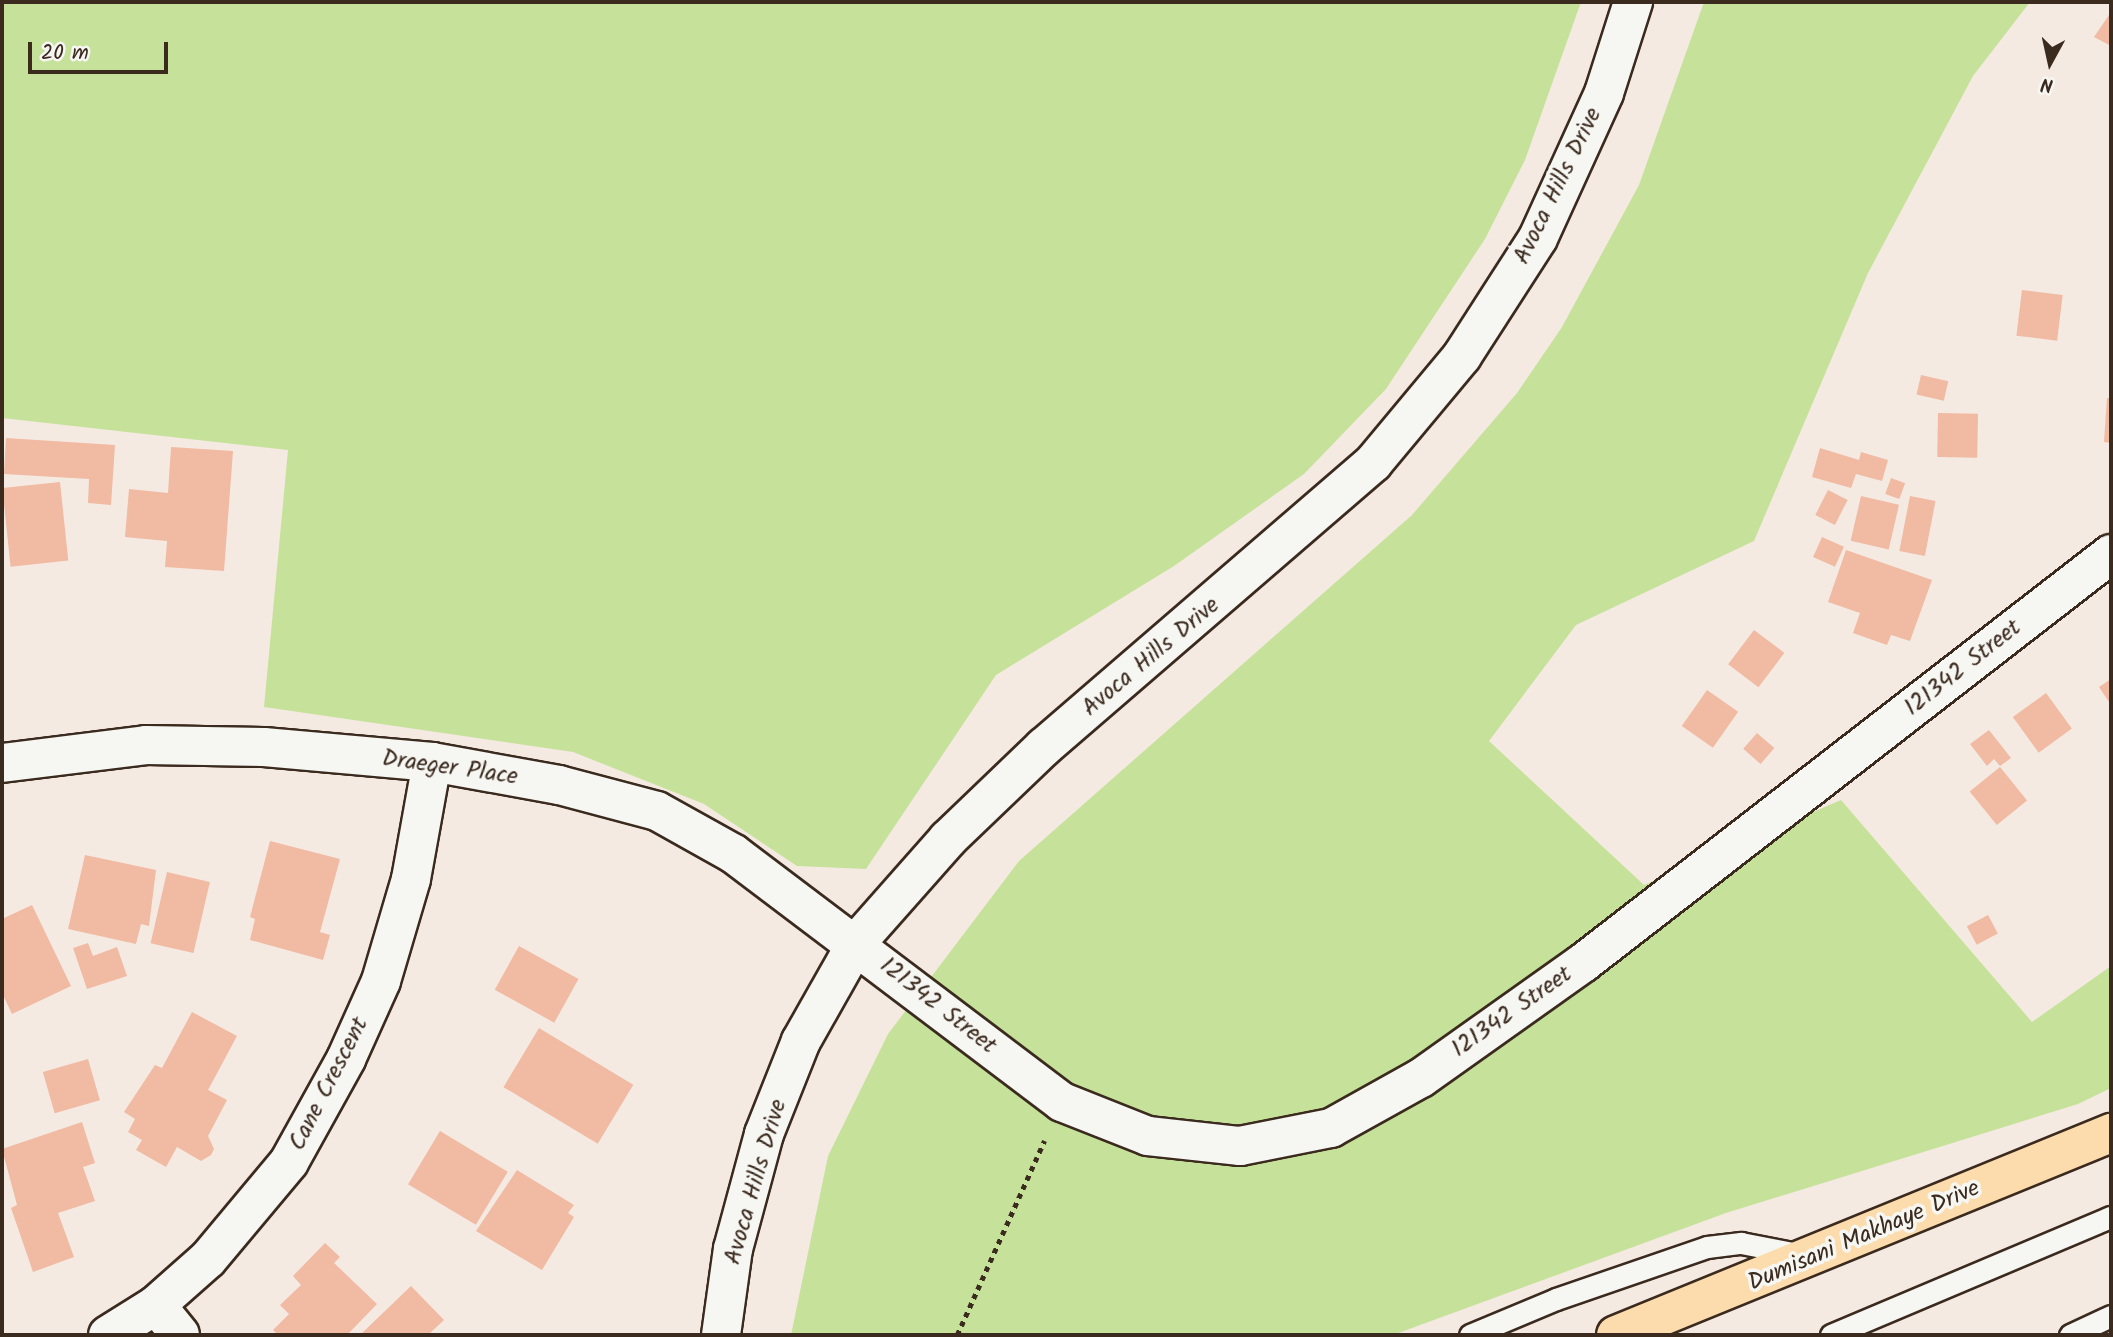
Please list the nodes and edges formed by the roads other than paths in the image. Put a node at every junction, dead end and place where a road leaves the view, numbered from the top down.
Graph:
1 (1633, 2) edge
2 (2111, 554) edge
3 (432, 762) junction
4 (2, 763) edge
5 (857, 942) junction
6 (2111, 1133) edge
7 (2111, 1217) edge
8 (1818, 1257) junction
9 (156, 1305) junction
10 (2111, 1317) edge
11 (108, 1335) edge
12 (180, 1335) edge
13 (721, 1335) edge
14 (1469, 1335) edge
15 (1616, 1335) edge
16 (1831, 1335) edge
17 (2070, 1335) edge

1 - 5 street, Avoca Hills Drive
2 - 5 street, 121342 Street
3 - 4 street, Draeger Place
3 - 5 street, Draeger Place
3 - 9 street, Cane Crescent
5 - 13 street, Avoca Hills Drive
6 - 8 main road, Dumisani Makhaye Drive
7 - 16 lane
8 - 14 lane
8 - 15 main road, Dumisani Makhaye Drive
9 - 11 street, Cane Crescent
9 - 12 street
10 - 17 lane

